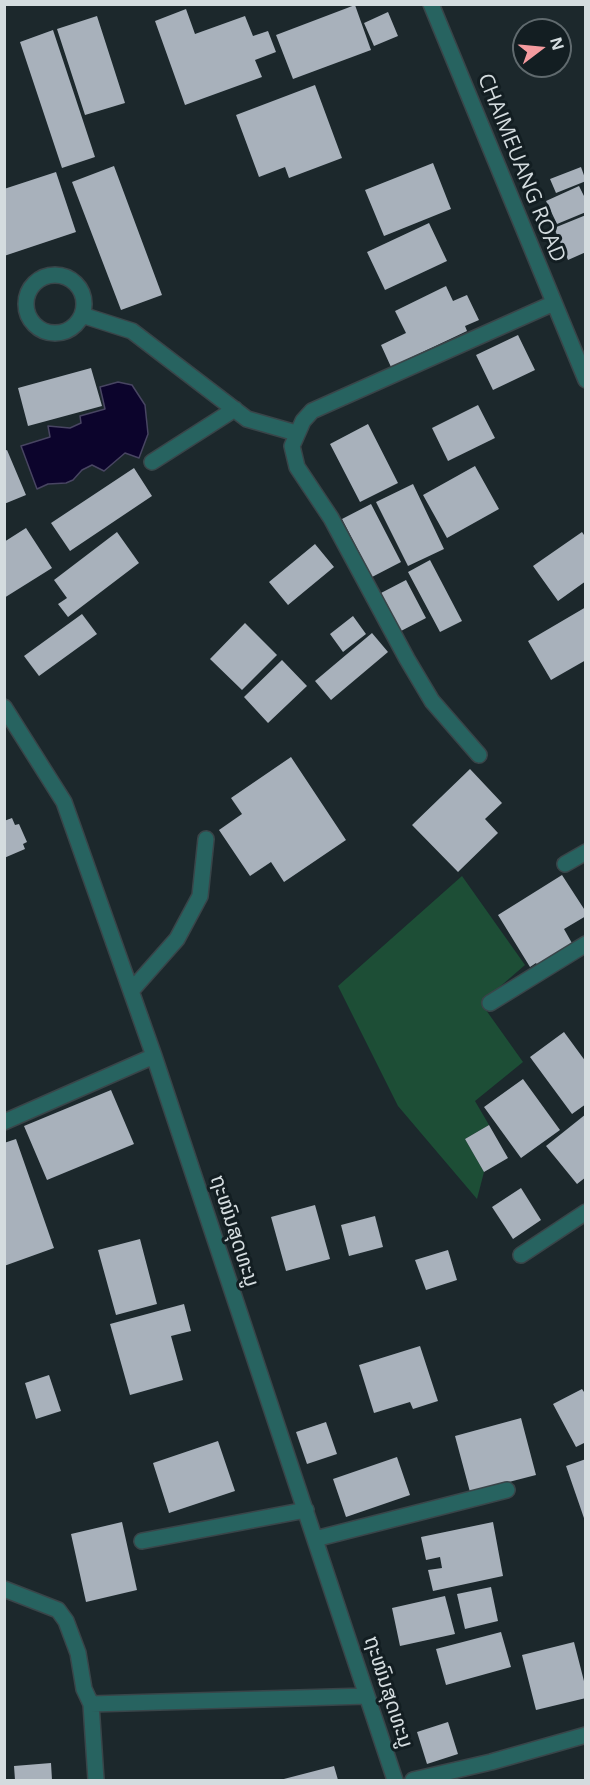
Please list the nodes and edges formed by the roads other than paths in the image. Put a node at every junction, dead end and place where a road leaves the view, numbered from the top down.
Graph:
1 (431, 4) edge
2 (554, 303) junction
3 (81, 315) dead end
4 (585, 380) edge
5 (235, 409) junction
6 (296, 433) junction
7 (152, 462) dead end
8 (4, 708) edge
9 (479, 755) dead end
10 (206, 839) dead end
11 (585, 852) edge
12 (565, 864) dead end
13 (585, 944) edge
14 (131, 991) junction
15 (490, 1003) dead end
16 (154, 1056) junction
17 (4, 1122) edge
18 (585, 1212) edge
19 (521, 1255) dead end
20 (507, 1490) dead end
21 (306, 1510) junction
22 (315, 1539) junction
23 (142, 1540) dead end
24 (4, 1589) edge
25 (367, 1696) junction
26 (91, 1704) junction
27 (585, 1735) edge
28 (96, 1780) edge
29 (395, 1780) edge
30 (413, 1780) edge

1 - 2 street, CHAIMEUANG ROAD
2 - 4 street, CHAIMEUANG ROAD
2 - 6 street
3 - 5 street
5 - 6 street
5 - 7 street
6 - 9 street
8 - 14 street, ຖະໜົນສຸດທະນູ
10 - 14 street
11 - 12 street
13 - 15 street
14 - 16 street, ຖະໜົນສຸດທະນູ
16 - 17 street
16 - 21 street, ຖະໜົນສຸດທະນູ
18 - 19 street
20 - 22 street
21 - 22 street, ຖະໜົນສຸດທະນູ
21 - 23 street
22 - 25 street, ຖະໜົນສຸດທະນູ
24 - 26 street
25 - 26 street
25 - 29 street, ຖະໜົນສຸດທະນູ
26 - 28 street
27 - 30 street

